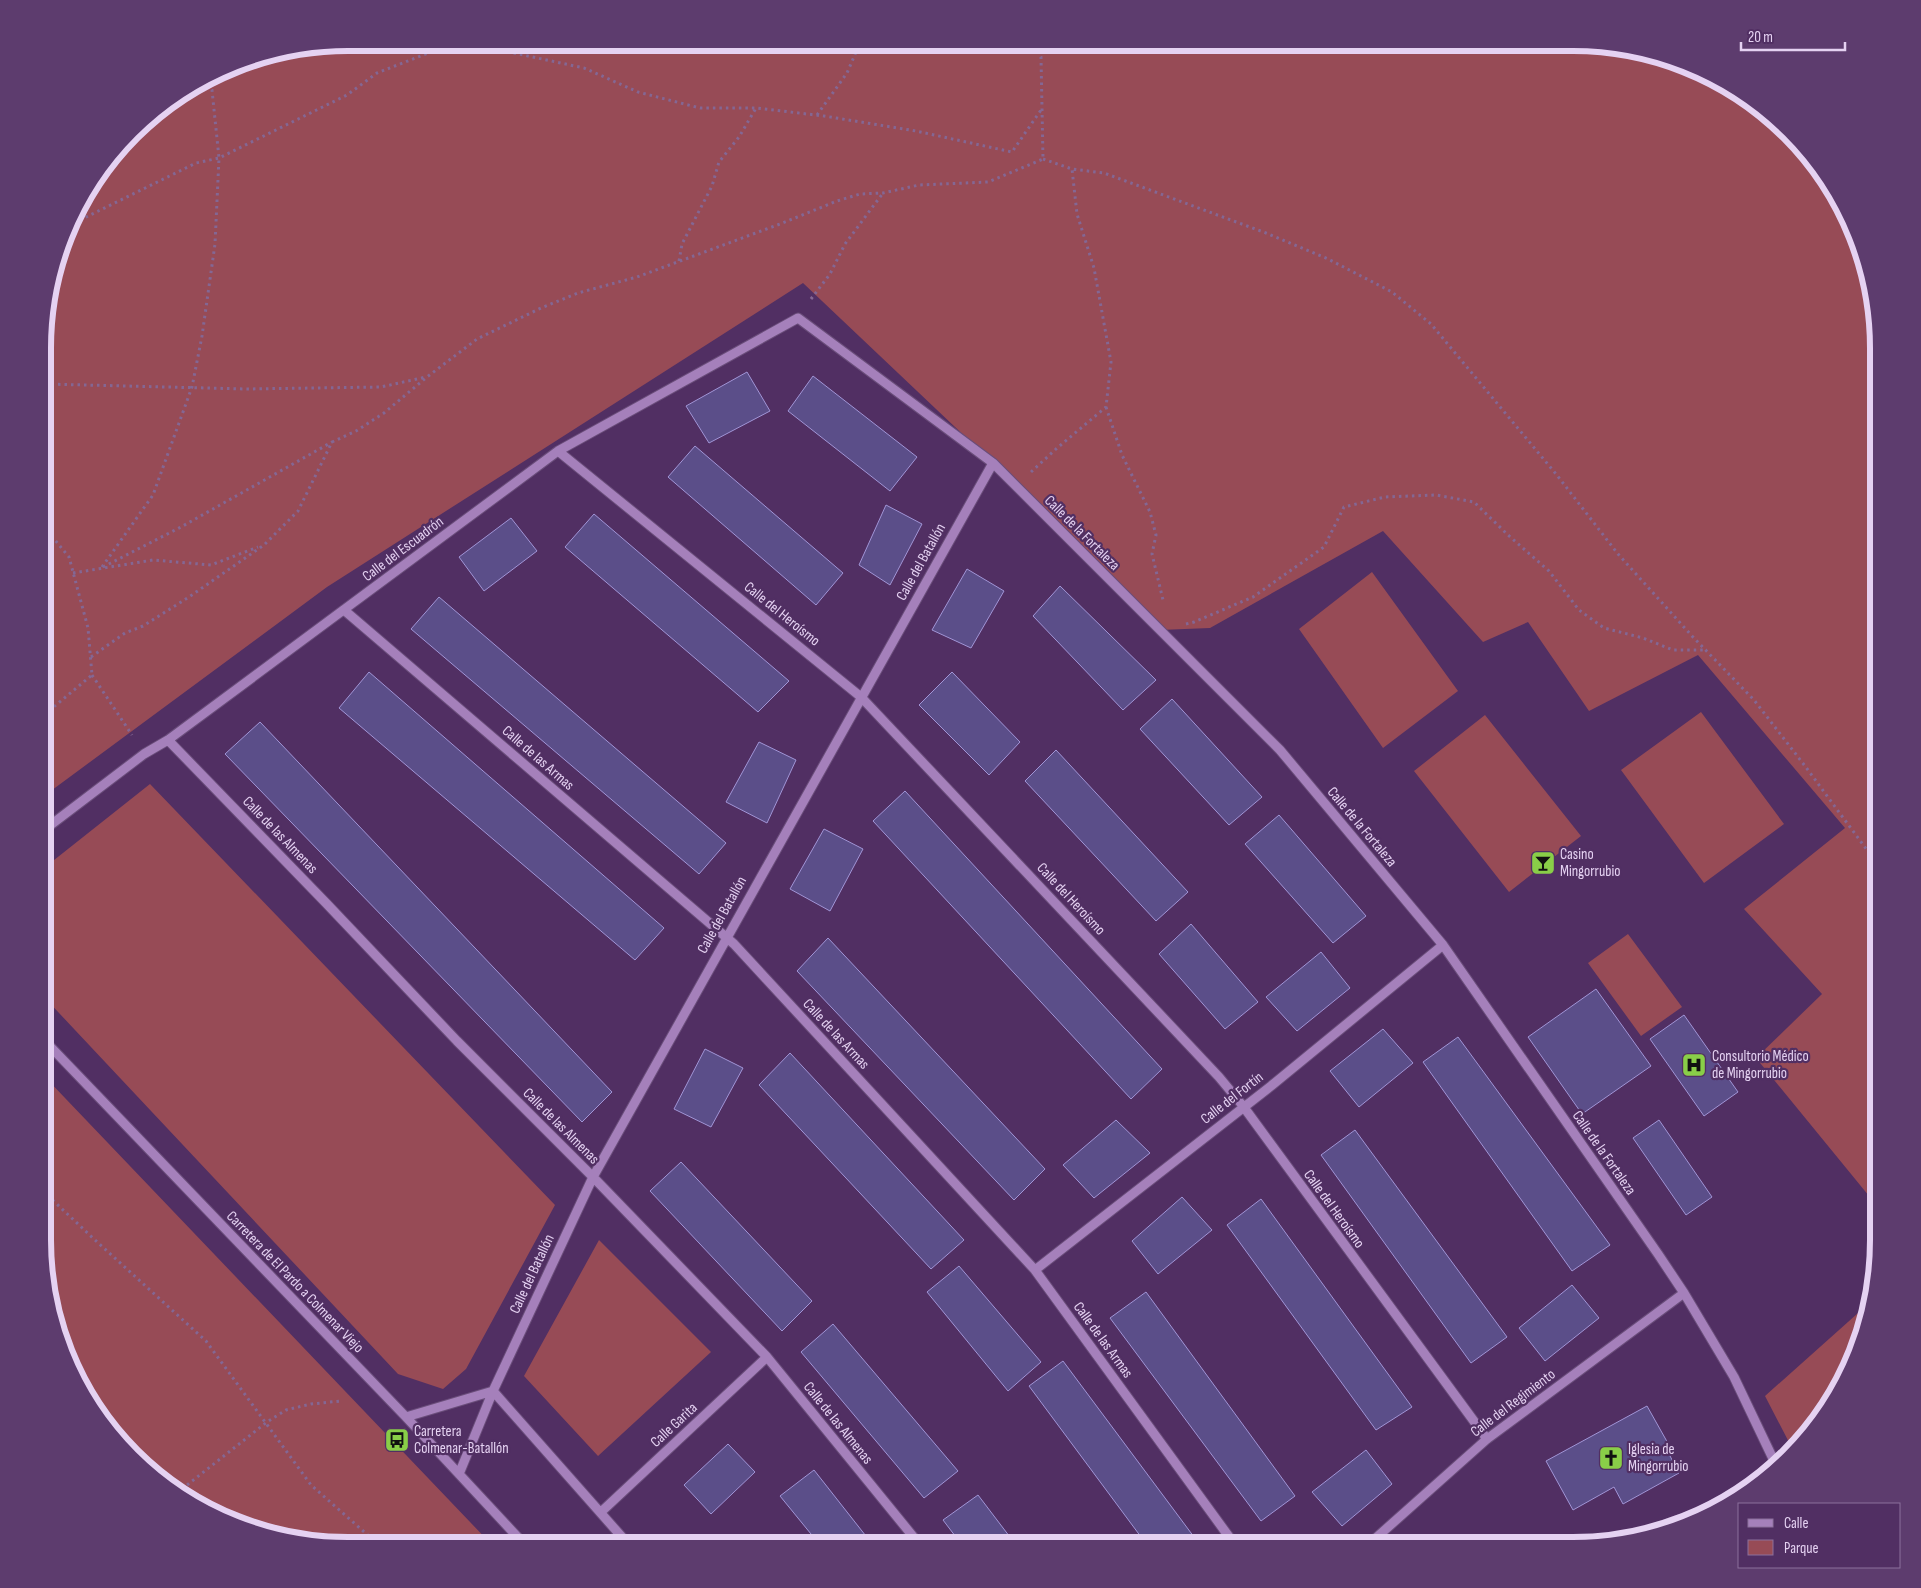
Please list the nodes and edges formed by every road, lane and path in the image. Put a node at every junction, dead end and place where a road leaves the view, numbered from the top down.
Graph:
1 (433, 51) edge
2 (505, 51) edge
3 (857, 51) edge
4 (1038, 51) edge
5 (210, 86) edge
6 (756, 108) junction
7 (1042, 110) junction
8 (817, 115) junction
9 (219, 158) junction
10 (1043, 159) junction
11 (1072, 169) junction
12 (883, 193) junction
13 (81, 220) edge
14 (679, 261) junction
15 (798, 318) junction
16 (427, 377) junction
17 (51, 384) edge
18 (192, 387) junction
19 (1106, 407) junction
20 (332, 442) junction
21 (558, 451) junction
22 (992, 462) junction
23 (1016, 486) junction
24 (51, 536) edge
25 (264, 545) junction
26 (102, 568) junction
27 (73, 573) junction
28 (344, 610) junction
29 (1160, 630) junction
30 (1707, 650) junction
31 (91, 657) junction
32 (92, 675) junction
33 (861, 697) junction
34 (51, 710) edge
35 (168, 740) junction
36 (144, 754) junction
37 (51, 825) edge
38 (1870, 854) edge
39 (726, 937) junction
40 (1443, 945) junction
41 (51, 1047) edge
42 (1242, 1106) junction
43 (593, 1176) junction
44 (51, 1198) edge
45 (1035, 1270) junction
46 (1684, 1293) junction
47 (766, 1358) junction
48 (493, 1391) junction
49 (341, 1401) dead end
50 (406, 1417) junction
51 (267, 1422) junction
52 (1487, 1440) junction
53 (1773, 1459) edge
54 (459, 1474) junction
55 (184, 1488) edge
56 (600, 1512) junction
57 (371, 1537) edge
58 (518, 1537) edge
59 (622, 1537) edge
60 (913, 1537) edge
61 (1229, 1537) edge
62 (1377, 1537) edge

1 - 9 path
2 - 6 path
3 - 8 path
4 - 7 path
5 - 9 path
6 - 8 path
6 - 14 path
7 - 8 path
7 - 10 path
9 - 13 path
9 - 18 path
10 - 11 path
10 - 12 path
11 - 19 path
11 - 30 path
12 - 14 path
12 - 15 path
14 - 16 path
15 - 21 street, Calle del Escuadrón
15 - 22 street, Calle de la Fortaleza
16 - 18 path
16 - 20 path
17 - 18 path
18 - 26 path
19 - 23 path
19 - 29 path
20 - 25 path
20 - 26 path
21 - 28 street, Calle del Escuadrón
21 - 33 street, Calle del Heroísmo
22 - 23 street, Calle de la Fortaleza
22 - 33 street, Calle del Batallón
23 - 29 street, Calle de la Fortaleza
24 - 27 path
25 - 26 path
25 - 31 path
26 - 27 path
27 - 31 path
28 - 35 street, Calle del Escuadrón
28 - 39 street, Calle de las Armas
29 - 30 path
29 - 40 street, Calle de la Fortaleza
30 - 38 path
31 - 32 path
32 - 34 path
32 - 36 path
33 - 39 street, Calle del Batallón
33 - 42 street, Calle del Heroísmo
35 - 36 street, Calle del Escuadrón
35 - 43 street, Calle de las Almenas
36 - 37 street, Calle del Escuadrón
39 - 43 street, Calle del Batallón
39 - 45 street, Calle de las Armas
40 - 42 street, Calle del Fortín
40 - 46 street, Calle de la Fortaleza
41 - 50 street, Carretera de El Pardo a Colmenar Viejo
42 - 45 street, Calle del Fortín
42 - 52 street, Calle del Heroísmo
43 - 47 street, Calle de las Almenas
43 - 48 street, Calle del Batallón
44 - 51 path
45 - 61 street, Calle de las Armas
46 - 52 street, Calle del Regimiento
46 - 53 street, Calle de la Fortaleza
47 - 56 street, Calle Garita
47 - 60 street, Calle de las Almenas
48 - 50 street
48 - 54 street, Calle del Batallón
48 - 56 street
49 - 51 path
50 - 54 street, Carretera de El Pardo a Colmenar Viejo
51 - 55 path
51 - 57 path
52 - 62 street, Calle del Regimiento
54 - 58 street, Carretera de El Pardo a Colmenar Viejo
56 - 59 street

